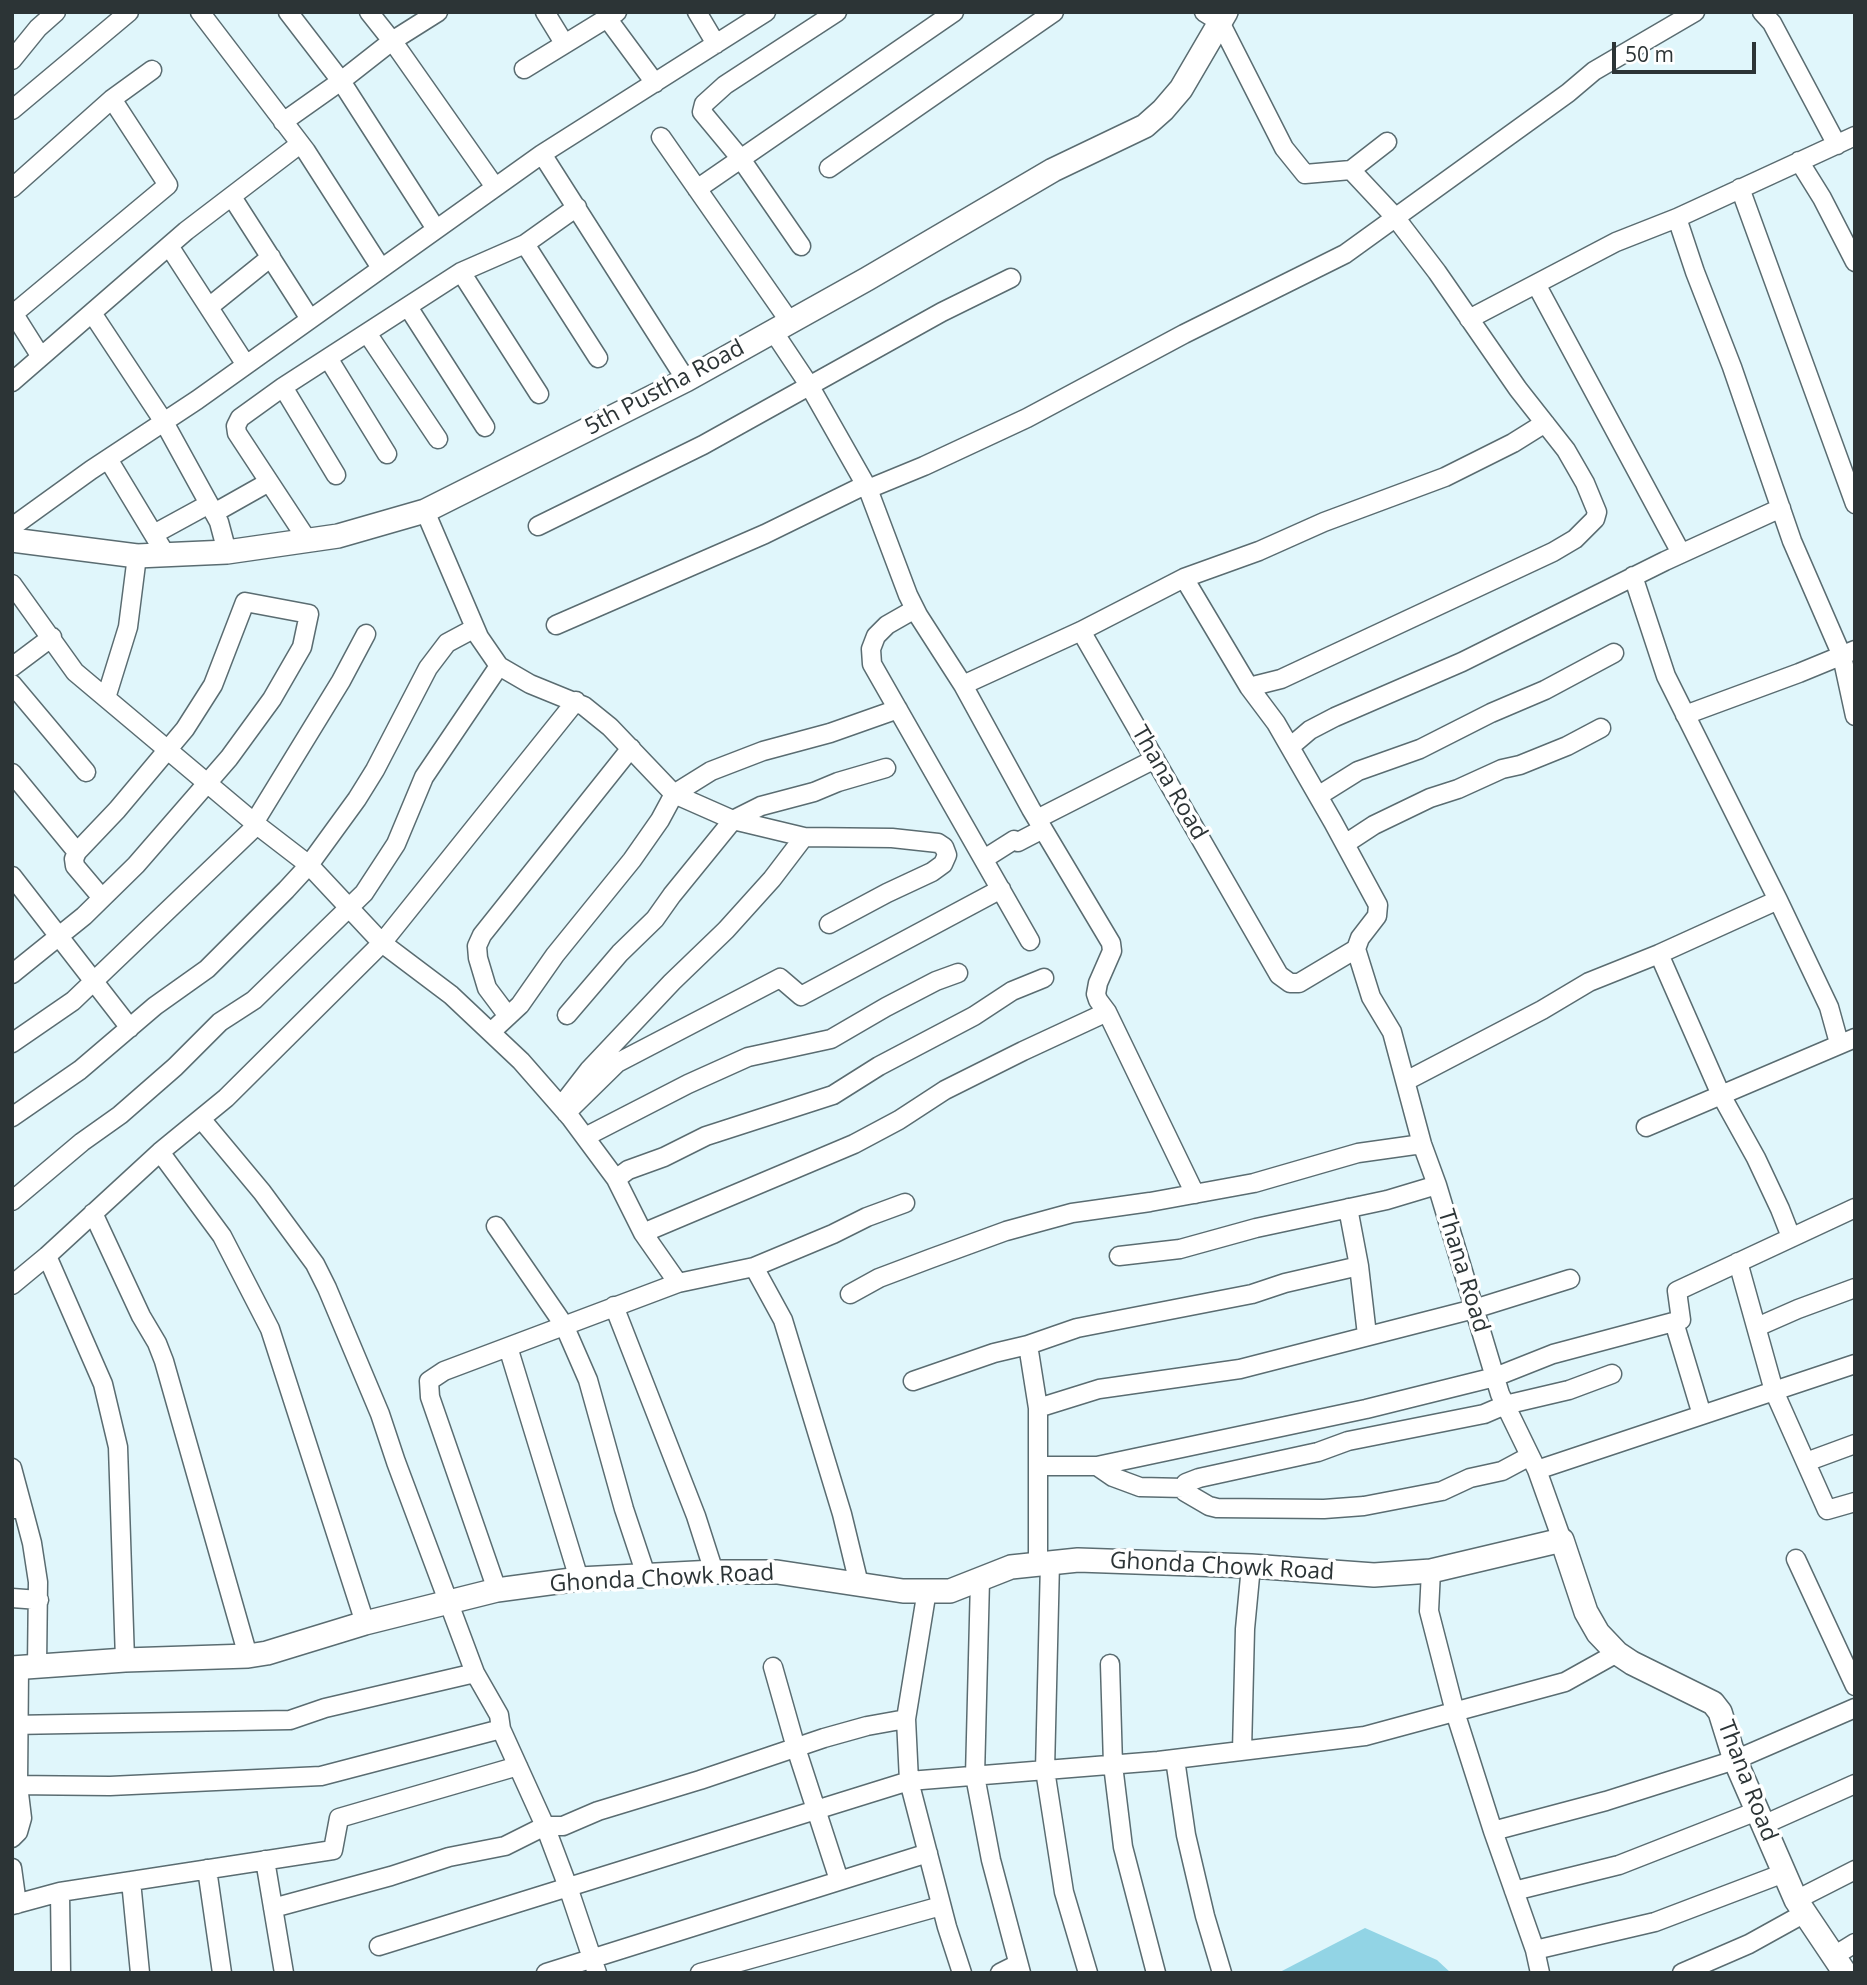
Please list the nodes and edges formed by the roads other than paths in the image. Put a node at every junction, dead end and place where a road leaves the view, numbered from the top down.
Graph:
1 (57, 12) edge
2 (129, 12) edge
3 (200, 12) edge
4 (288, 12) edge
5 (369, 12) edge
6 (438, 12) edge
7 (545, 12) edge
8 (697, 12) edge
9 (766, 12) edge
10 (837, 12) edge
11 (954, 12) edge
12 (1054, 12) edge
13 (1695, 12) edge
14 (1762, 12) edge
15 (612, 15) edge
16 (1216, 15) edge
17 (746, 18) edge
18 (413, 19) edge
19 (391, 41) junction
20 (564, 43) junction
21 (716, 44) junction
22 (12, 60) edge
23 (524, 69) dead end
24 (152, 70) dead end
25 (341, 81) junction
26 (655, 83) junction
27 (112, 99) junction
28 (12, 110) edge
29 (284, 122) junction
30 (1855, 136) edge
31 (661, 137) dead end
32 (1387, 142) dead end
33 (300, 144) junction
34 (1838, 145) junction
35 (542, 154) junction
36 (741, 159) junction
37 (1799, 161) junction
38 (829, 168) dead end
39 (1351, 170) junction
40 (495, 187) junction
41 (12, 188) edge
42 (1740, 188) junction
43 (697, 190) junction
44 (232, 197) junction
45 (577, 207) junction
46 (1395, 217) junction
47 (1677, 218) junction
48 (436, 229) junction
49 (525, 244) junction
50 (169, 246) junction
51 (801, 246) dead end
52 (271, 257) junction
53 (1855, 262) edge
54 (381, 268) junction
55 (461, 272) junction
56 (1011, 278) dead end
57 (1536, 284) junction
58 (209, 307) junction
59 (408, 307) junction
60 (13, 313) edge
61 (92, 313) junction
62 (310, 319) junction
63 (1469, 319) junction
64 (781, 326) junction
65 (367, 333) junction
66 (41, 357) junction
67 (328, 358) junction
68 (598, 358) dead end
69 (246, 365) junction
70 (686, 380) junction
71 (12, 382) edge
72 (809, 385) junction
73 (283, 387) junction
74 (539, 394) dead end
75 (164, 422) junction
76 (1545, 423) junction
77 (485, 427) dead end
78 (438, 439) dead end
79 (387, 454) dead end
80 (108, 459) junction
81 (336, 474) dead end
82 (269, 482) junction
83 (867, 487) junction
84 (1855, 504) edge
85 (1781, 508) junction
86 (212, 509) junction
87 (425, 511) junction
88 (538, 526) dead end
89 (12, 527) edge
90 (154, 534) junction
91 (12, 540) edge
92 (307, 541) junction
93 (228, 552) junction
94 (1681, 553) junction
95 (166, 555) junction
96 (137, 556) junction
97 (1633, 576) junction
98 (1184, 578) junction
99 (12, 584) edge
100 (915, 609) junction
101 (556, 625) dead end
102 (475, 628) junction
103 (1081, 631) junction
104 (366, 634) dead end
105 (52, 638) junction
106 (1614, 653) dead end
107 (1848, 653) edge
108 (499, 666) junction
109 (12, 667) edge
110 (12, 684) edge
111 (962, 685) junction
112 (1249, 687) junction
113 (106, 698) junction
114 (576, 701) junction
115 (898, 709) junction
116 (1685, 715) junction
117 (1855, 716) edge
118 (1601, 728) dead end
119 (1290, 747) junction
120 (167, 748) junction
121 (631, 748) junction
122 (1155, 760) junction
123 (886, 768) dead end
124 (86, 772) dead end
125 (12, 773) edge
126 (208, 783) junction
127 (674, 794) junction
128 (1318, 796) junction
129 (733, 821) junction
130 (255, 824) junction
131 (1040, 824) junction
132 (804, 837) junction
133 (1345, 844) junction
134 (77, 852) junction
135 (984, 859) junction
136 (309, 866) junction
137 (12, 876) edge
138 (1001, 889) junction
139 (102, 898) junction
140 (1778, 900) junction
141 (349, 908) junction
142 (829, 924) dead end
143 (59, 936) junction
144 (1030, 942) dead end
145 (382, 943) junction
146 (1356, 949) junction
147 (1659, 954) junction
148 (958, 973) dead end
149 (12, 974) edge
150 (1044, 978) dead end
151 (94, 981) junction
152 (1107, 1012) junction
153 (567, 1015) dead end
154 (508, 1016) junction
155 (130, 1028) junction
156 (491, 1032) junction
157 (1847, 1040) edge
158 (12, 1043) edge
159 (1406, 1081) junction
160 (1721, 1095) junction
161 (563, 1110) junction
162 (12, 1117) edge
163 (202, 1120) junction
164 (1646, 1127) dead end
165 (585, 1137) junction
166 (1422, 1144) junction
167 (160, 1152) junction
168 (616, 1179) junction
169 (1437, 1185) junction
170 (1195, 1194) junction
171 (12, 1201) edge
172 (905, 1203) dead end
173 (1348, 1208) junction
174 (1855, 1208) edge
175 (93, 1213) junction
176 (496, 1226) dead end
177 (643, 1233) junction
178 (1791, 1237) junction
179 (47, 1256) junction
180 (1119, 1256) dead end
181 (1738, 1262) junction
182 (1359, 1266) junction
183 (754, 1267) junction
184 (1570, 1279) dead end
185 (678, 1283) junction
186 (12, 1285) edge
187 (1855, 1288) edge
188 (850, 1294) dead end
189 (614, 1306) junction
190 (1474, 1309) junction
191 (1674, 1322) junction
192 (564, 1325) junction
193 (1757, 1327) junction
194 (1367, 1335) junction
195 (1028, 1345) junction
196 (508, 1347) junction
197 (1855, 1364) edge
198 (1612, 1374) dead end
199 (1495, 1377) junction
200 (913, 1381) dead end
201 (1774, 1391) junction
202 (1505, 1405) junction
203 (1038, 1408) junction
204 (1702, 1415) junction
205 (1855, 1444) edge
206 (1806, 1462) junction
207 (1534, 1463) junction
208 (1038, 1466) junction
209 (1097, 1466) junction
210 (12, 1468) edge
211 (1184, 1488) junction
212 (1855, 1502) edge
213 (18, 1509) edge
214 (1562, 1540) junction
215 (1796, 1559) dead end
216 (1044, 1563) junction
217 (1251, 1566) junction
218 (1431, 1571) junction
219 (714, 1572) junction
220 (646, 1575) junction
221 (579, 1579) junction
222 (981, 1580) junction
223 (859, 1584) junction
224 (497, 1590) junction
225 (927, 1590) junction
226 (12, 1598) edge
227 (39, 1600) junction
228 (450, 1602) junction
229 (365, 1623) junction
230 (1617, 1653) junction
231 (248, 1656) junction
232 (125, 1660) junction
233 (1110, 1664) dead end
234 (23, 1667) edge
235 (773, 1667) dead end
236 (475, 1673) junction
237 (1855, 1686) edge
238 (1855, 1708) edge
239 (1455, 1712) junction
240 (906, 1719) junction
241 (16, 1725) edge
242 (501, 1729) junction
243 (796, 1748) junction
244 (1242, 1751) junction
245 (1175, 1759) junction
246 (1735, 1760) junction
247 (1113, 1765) junction
248 (518, 1766) junction
249 (1045, 1770) junction
250 (975, 1776) junction
251 (909, 1781) junction
252 (1855, 1784) edge
253 (15, 1785) edge
254 (816, 1810) junction
255 (1760, 1818) junction
256 (545, 1826) junction
257 (1493, 1831) junction
258 (12, 1838) edge
259 (928, 1853) junction
260 (265, 1860) junction
261 (12, 1868) edge
262 (207, 1869) junction
263 (1855, 1870) edge
264 (1784, 1872) junction
265 (839, 1880) junction
266 (131, 1881) junction
267 (568, 1887) junction
268 (1514, 1891) junction
269 (60, 1892) junction
270 (15, 1905) edge
271 (941, 1906) junction
272 (1800, 1907) junction
273 (273, 1908) junction
274 (1855, 1943) edge
275 (379, 1946) dead end
276 (1535, 1950) junction
277 (1840, 1964) edge
278 (594, 1965) edge
279 (1020, 1969) edge
280 (61, 1973) edge
281 (140, 1973) edge
282 (222, 1973) edge
283 (284, 1973) edge
284 (546, 1973) edge
285 (700, 1973) edge
286 (962, 1973) edge
287 (1000, 1973) edge
288 (1088, 1973) edge
289 (1156, 1973) edge
290 (1222, 1973) edge
291 (1540, 1973) edge
292 (1682, 1973) edge

1 - 22 street
2 - 28 street
3 - 29 street
4 - 25 street
5 - 19 street
6 - 18 street
7 - 20 street
8 - 21 street
9 - 17 street
10 - 36 street
11 - 36 street
12 - 38 street
13 - 46 street
14 - 34 street
15 - 20 street
15 - 26 street
16 - 39 street
16 - 64 street, 5th Pustha Road
17 - 21 street
18 - 19 street
19 - 25 street
19 - 40 street
20 - 23 street
21 - 26 street
24 - 27 street
25 - 29 street
25 - 48 street
26 - 35 street
27 - 41 street
27 - 60 street
29 - 33 street
30 - 34 street
31 - 43 street
32 - 39 street
33 - 44 street
33 - 54 street
34 - 37 street
35 - 40 street
35 - 45 street
36 - 43 street
36 - 51 street
37 - 42 street
37 - 53 street
39 - 46 street
40 - 48 street
42 - 47 street
42 - 84 street
43 - 64 street
44 - 50 street
44 - 52 street
45 - 49 street
45 - 70 street
46 - 63 street
46 - 83 street
47 - 57 street
47 - 85 street
48 - 54 street
49 - 55 street
49 - 68 street
50 - 58 street
50 - 61 street
52 - 58 street
52 - 62 street
54 - 62 street
55 - 59 street
55 - 74 street
56 - 72 street
57 - 63 street
57 - 94 street
58 - 69 street
59 - 65 street
59 - 77 street
60 - 66 street
61 - 66 street
61 - 75 street
62 - 69 street
63 - 76 street
64 - 70 street, 5th Pustha Road
64 - 72 street
65 - 67 street
65 - 78 street
66 - 71 street
67 - 73 street
67 - 79 street
69 - 75 street
70 - 87 street, 5th Pustha Road
72 - 83 street
72 - 88 street
73 - 81 street
73 - 82 street
75 - 80 street
75 - 86 street
76 - 98 street
76 - 112 street
80 - 89 street
80 - 90 street
82 - 86 street
82 - 92 street
83 - 100 street
83 - 101 street
85 - 94 street
85 - 107 street
86 - 90 street
86 - 93 street
87 - 92 street, 5th Pustha Road
87 - 102 street
90 - 95 street
91 - 96 street, 5th Pustha Road
92 - 93 street, 5th Pustha Road
93 - 95 street, 5th Pustha Road
94 - 97 street
95 - 96 street, 5th Pustha Road
96 - 113 street
97 - 116 street
97 - 119 street
98 - 103 street
98 - 112 street
99 - 105 street
100 - 111 street
100 - 115 street
102 - 108 street
102 - 136 street
103 - 111 street
103 - 122 street, Thana Road
104 - 130 street
105 - 109 street
105 - 113 street
106 - 128 street
107 - 116 street
107 - 117 street
108 - 114 street
108 - 141 street
110 - 124 street
111 - 131 street
112 - 119 street
113 - 120 street
114 - 121 street
114 - 145 street
115 - 127 street
115 - 135 street
116 - 140 street
118 - 133 street
119 - 128 street
120 - 126 street
120 - 126 street
120 - 134 street
121 - 127 street
121 - 154 street
122 - 131 street
122 - 146 street, Thana Road
123 - 129 street
125 - 134 street
126 - 130 street
126 - 139 street
127 - 129 street
127 - 154 street
128 - 133 street
129 - 132 street
129 - 153 street
130 - 136 street
130 - 151 street
131 - 135 street
131 - 152 street
132 - 142 street
132 - 161 street
133 - 146 street
134 - 139 street
135 - 138 street
136 - 141 street
136 - 155 street
137 - 143 street
138 - 144 street
138 - 161 street
139 - 143 street
140 - 147 street
140 - 157 street
141 - 145 street
141 - 171 street
143 - 149 street
143 - 151 street
145 - 156 street
145 - 163 street
146 - 159 street, Thana Road
147 - 159 street
147 - 160 street
148 - 165 street
150 - 168 street
151 - 155 street
151 - 158 street
152 - 170 street
152 - 177 street
154 - 156 street
155 - 162 street
156 - 161 street
157 - 160 street
159 - 166 street, Thana Road
160 - 164 street
160 - 178 street
161 - 165 street
163 - 167 street
163 - 228 street
165 - 168 street
166 - 169 street, Thana Road
166 - 170 street
167 - 175 street
167 - 229 street
168 - 177 street
169 - 173 street
169 - 190 street, Thana Road
170 - 188 street
172 - 183 street
173 - 180 street
173 - 182 street
174 - 178 street
175 - 179 street
175 - 231 street
176 - 192 street
177 - 185 street
178 - 181 street
179 - 186 street
179 - 232 street
181 - 191 street
181 - 193 street
182 - 194 street
182 - 195 street
183 - 185 street
183 - 223 street
184 - 190 street
185 - 189 street
187 - 193 street
189 - 192 street
189 - 219 street
190 - 194 street
190 - 199 street, Thana Road
191 - 199 street
191 - 204 street
192 - 196 street
192 - 220 street
193 - 201 street
194 - 203 street
195 - 200 street
195 - 203 street
196 - 221 street
196 - 224 street
197 - 201 street
198 - 202 street
199 - 202 street, Thana Road
199 - 209 street
201 - 204 street
201 - 206 street
202 - 207 street, Thana Road
202 - 211 street
203 - 208 street
204 - 207 street
205 - 206 street
206 - 212 street
207 - 211 street
207 - 214 street, Thana Road
208 - 209 street
208 - 216 street
209 - 211 street
210 - 213 street
213 - 227 street
214 - 218 street, Ghonda Chowk Road
214 - 230 street, Thana Road
215 - 237 street
216 - 217 street, Ghonda Chowk Road
216 - 222 street, Ghonda Chowk Road
216 - 249 street
217 - 218 street, Ghonda Chowk Road
217 - 244 street
218 - 239 street
219 - 220 street, Ghonda Chowk Road
219 - 223 street, Ghonda Chowk Road
220 - 221 street, Ghonda Chowk Road
221 - 224 street, Ghonda Chowk Road
222 - 225 street, Ghonda Chowk Road
222 - 250 street
223 - 225 street, Ghonda Chowk Road
224 - 228 street, Ghonda Chowk Road
225 - 240 street
226 - 227 street
227 - 234 street
228 - 229 street, Ghonda Chowk Road
228 - 236 street
229 - 231 street, Ghonda Chowk Road
230 - 239 street
230 - 246 street, Thana Road
231 - 232 street, Ghonda Chowk Road
232 - 234 street, Ghonda Chowk Road
233 - 247 street
234 - 241 street
235 - 243 street
236 - 241 street
236 - 242 street
238 - 246 street
239 - 244 street
239 - 257 street
240 - 243 street
240 - 251 street
241 - 253 street
242 - 248 street
242 - 253 street
243 - 254 street
243 - 256 street
244 - 245 street
245 - 247 street
245 - 290 street
246 - 255 street, Thana Road
246 - 257 street
247 - 249 street
247 - 289 street
248 - 256 street
248 - 260 street
249 - 250 street
249 - 288 street
250 - 251 street
250 - 279 street
251 - 254 street
251 - 259 street
252 - 255 street
253 - 258 street
254 - 265 street
254 - 267 street
255 - 264 street, Thana Road
255 - 268 street
256 - 267 street
256 - 273 street
257 - 268 street
259 - 265 street
259 - 271 street
260 - 262 street
260 - 273 street
261 - 270 street
262 - 266 street
262 - 282 street
263 - 272 street
264 - 272 street, Thana Road
264 - 276 street
265 - 278 street
266 - 269 street
266 - 281 street
267 - 275 street
267 - 278 street
268 - 276 street
269 - 270 street
269 - 280 street
271 - 285 street
271 - 286 street
272 - 277 street, Thana Road
272 - 292 street
273 - 283 street
274 - 277 street
276 - 291 street
278 - 284 street
279 - 287 street

